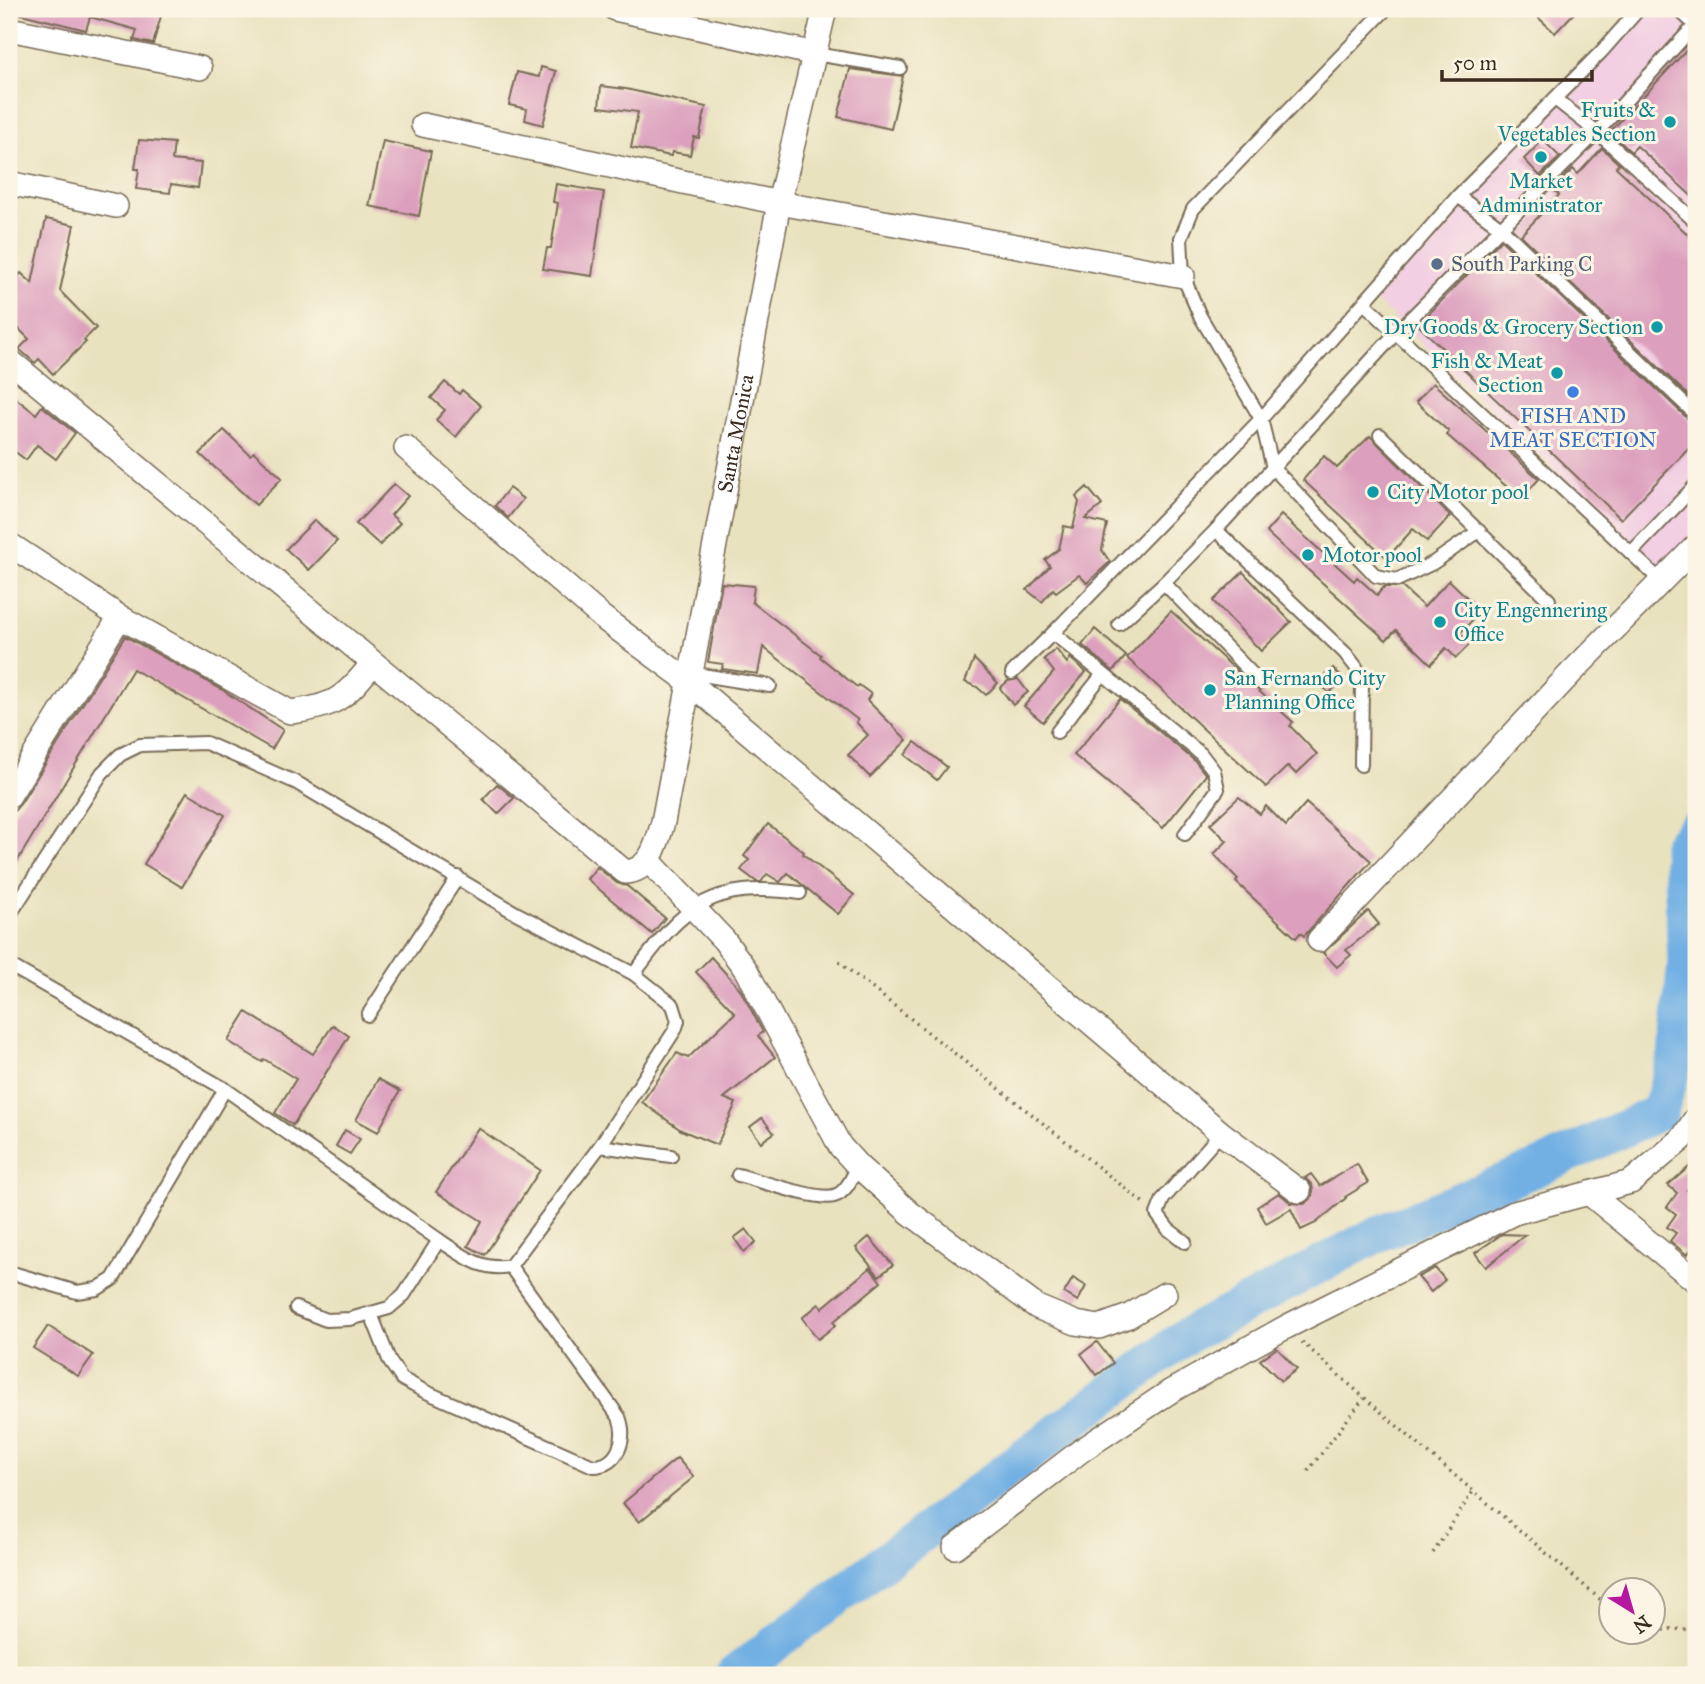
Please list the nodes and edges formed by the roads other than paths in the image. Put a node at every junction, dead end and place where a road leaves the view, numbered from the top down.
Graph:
1 (615, 9) edge
2 (825, 9) edge
3 (1386, 9) edge
4 (1639, 9) edge
5 (1678, 9) edge
6 (1696, 25) edge
7 (9, 29) edge
8 (815, 54) junction
9 (200, 68) dead end
10 (900, 68) dead end
11 (1555, 99) junction
12 (423, 125) dead end
13 (1597, 132) junction
14 (9, 183) edge
15 (1458, 196) junction
16 (779, 203) junction
17 (116, 206) dead end
18 (1696, 222) edge
19 (1501, 228) junction
20 (1183, 276) junction
21 (1364, 303) junction
22 (1396, 333) junction
23 (9, 360) edge
24 (1696, 415) edge
25 (1261, 419) junction
26 (1380, 435) dead end
27 (406, 448) dead end
28 (1273, 468) junction
29 (1696, 485) edge
30 (1216, 530) junction
31 (1479, 531) junction
32 (9, 544) edge
33 (1696, 546) edge
34 (1631, 553) junction
35 (1661, 581) junction
36 (1164, 583) junction
37 (1549, 600) dead end
38 (120, 617) junction
39 (1119, 625) dead end
40 (1053, 633) junction
41 (372, 664) junction
42 (1012, 673) dead end
43 (1104, 674) junction
44 (689, 677) junction
45 (1260, 682) dead end
46 (770, 686) dead end
47 (1057, 732) dead end
48 (1361, 765) dead end
49 (11, 789) edge
50 (1185, 834) dead end
51 (648, 860) junction
52 (458, 877) junction
53 (800, 893) dead end
54 (692, 908) junction
55 (9, 916) edge
56 (1319, 940) dead end
57 (9, 965) edge
58 (634, 974) junction
59 (368, 1015) dead end
60 (225, 1089) junction
61 (1696, 1118) edge
62 (1222, 1133) junction
63 (600, 1146) junction
64 (671, 1156) dead end
65 (858, 1166) junction
66 (738, 1175) dead end
67 (1299, 1191) dead end
68 (1590, 1194) junction
69 (439, 1240) junction
70 (1185, 1242) dead end
71 (510, 1266) junction
72 (9, 1272) edge
73 (1696, 1281) edge
74 (1165, 1294) dead end
75 (296, 1308) dead end
76 (371, 1314) junction
77 (955, 1547) dead end

1 - 8 street
2 - 8 street, Santa Monica
3 - 20 lane
4 - 11 lane
5 - 6 lane
6 - 13 lane
7 - 9 street
8 - 10 lane
8 - 16 street, Santa Monica
11 - 13 lane
11 - 15 lane
12 - 16 street
13 - 18 lane
13 - 19 lane
14 - 17 street
15 - 19 lane
15 - 21 lane
16 - 20 street
16 - 44 street, Santa Monica
19 - 22 lane
19 - 24 lane
20 - 25 lane
21 - 22 lane
21 - 25 lane
22 - 28 lane
22 - 34 lane
23 - 41 street
25 - 28 lane
25 - 40 lane
26 - 31 lane
27 - 44 street
28 - 30 lane
28 - 31 lane
29 - 34 lane
30 - 36 lane
30 - 48 lane
31 - 37 lane
32 - 38 street
33 - 35 street
34 - 35 lane
35 - 56 street
36 - 39 lane
36 - 45 lane
38 - 41 street
38 - 49 street
40 - 42 lane
40 - 43 lane
41 - 51 street
43 - 47 lane
43 - 50 lane
44 - 46 lane
44 - 51 street, Santa Monica
44 - 62 street
51 - 54 street
52 - 55 lane
52 - 58 lane
52 - 59 lane
53 - 54 lane
54 - 58 lane
54 - 65 street
57 - 60 lane
58 - 63 lane
60 - 69 lane
60 - 72 lane
61 - 68 street
62 - 67 street
62 - 70 lane
63 - 64 lane
63 - 71 lane
65 - 66 lane
65 - 74 street
68 - 73 street
68 - 77 street
69 - 71 lane
69 - 76 lane
71 - 76 lane
75 - 76 lane

